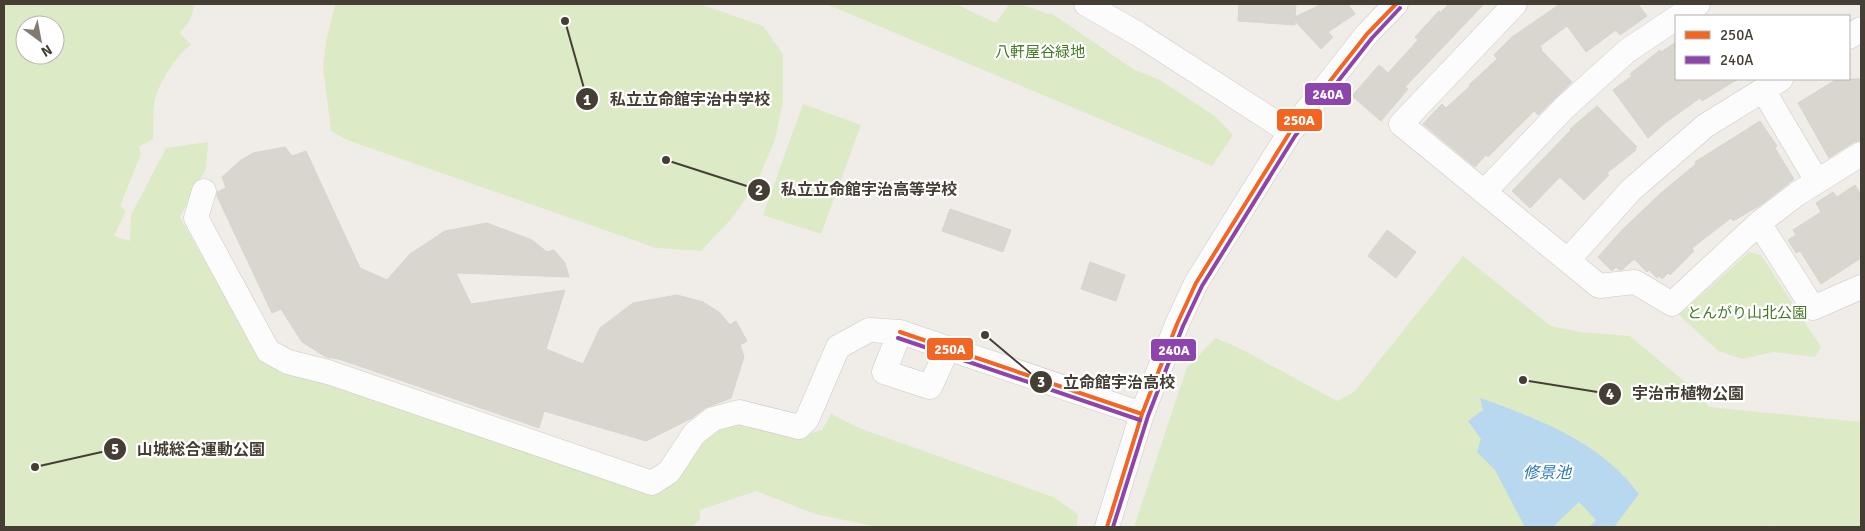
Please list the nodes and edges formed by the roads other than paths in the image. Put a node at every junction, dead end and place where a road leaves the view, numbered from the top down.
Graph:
1 (1396, 4) edge
2 (1515, 4) edge
3 (1698, 4) edge
4 (1706, 4) edge
5 (1098, 7) edge
6 (1681, 15) edge
7 (1713, 15) edge
8 (1675, 19) edge
9 (1861, 29) edge
10 (1850, 36) edge
11 (1763, 85) edge
12 (1290, 132) junction
13 (1861, 154) edge
14 (1817, 181) junction
15 (204, 191) dead end
16 (1484, 192) junction
17 (1759, 223) junction
18 (1568, 260) junction
19 (1861, 287) edge
20 (900, 332) junction
21 (948, 348) junction
22 (1142, 414) junction
23 (1107, 527) edge

1 - 12 street
2 - 16 street
3 - 6 street
4 - 7 street
5 - 12 street
8 - 16 street
9 - 10 street
11 - 14 street
11 - 18 street
12 - 22 street
13 - 14 street
14 - 17 street
15 - 20 street
16 - 18 street
17 - 18 street
17 - 19 street
20 - 21 street
20 - 21 street
21 - 22 street
22 - 23 street

